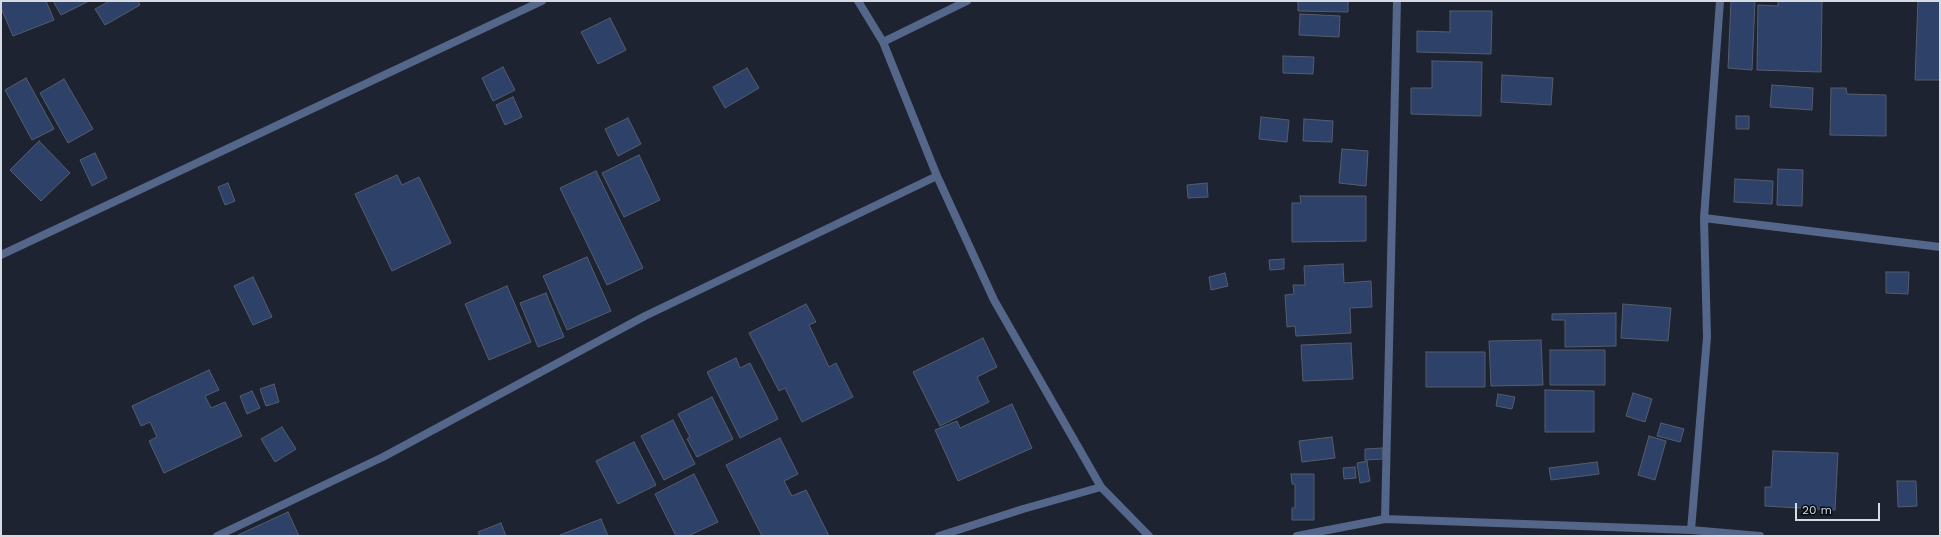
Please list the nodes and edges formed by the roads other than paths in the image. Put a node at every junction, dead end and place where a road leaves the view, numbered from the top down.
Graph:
1 (542, 1) edge
2 (858, 1) edge
3 (967, 1) edge
4 (1397, 1) edge
5 (1720, 1) edge
6 (883, 42) junction
7 (937, 176) junction
8 (1704, 218) junction
9 (1940, 247) edge
10 (1, 255) edge
11 (1101, 487) junction
12 (1385, 519) junction
13 (1691, 530) junction
14 (217, 536) edge
15 (939, 536) edge
16 (1149, 536) edge
17 (1297, 536) edge
18 (1760, 536) edge

1 - 10 street
2 - 6 street
3 - 6 street
4 - 12 street
5 - 8 street
6 - 7 street
7 - 11 street
7 - 14 street
8 - 9 street
8 - 13 street
11 - 15 street
11 - 16 street
12 - 13 street
12 - 17 street
13 - 18 street

